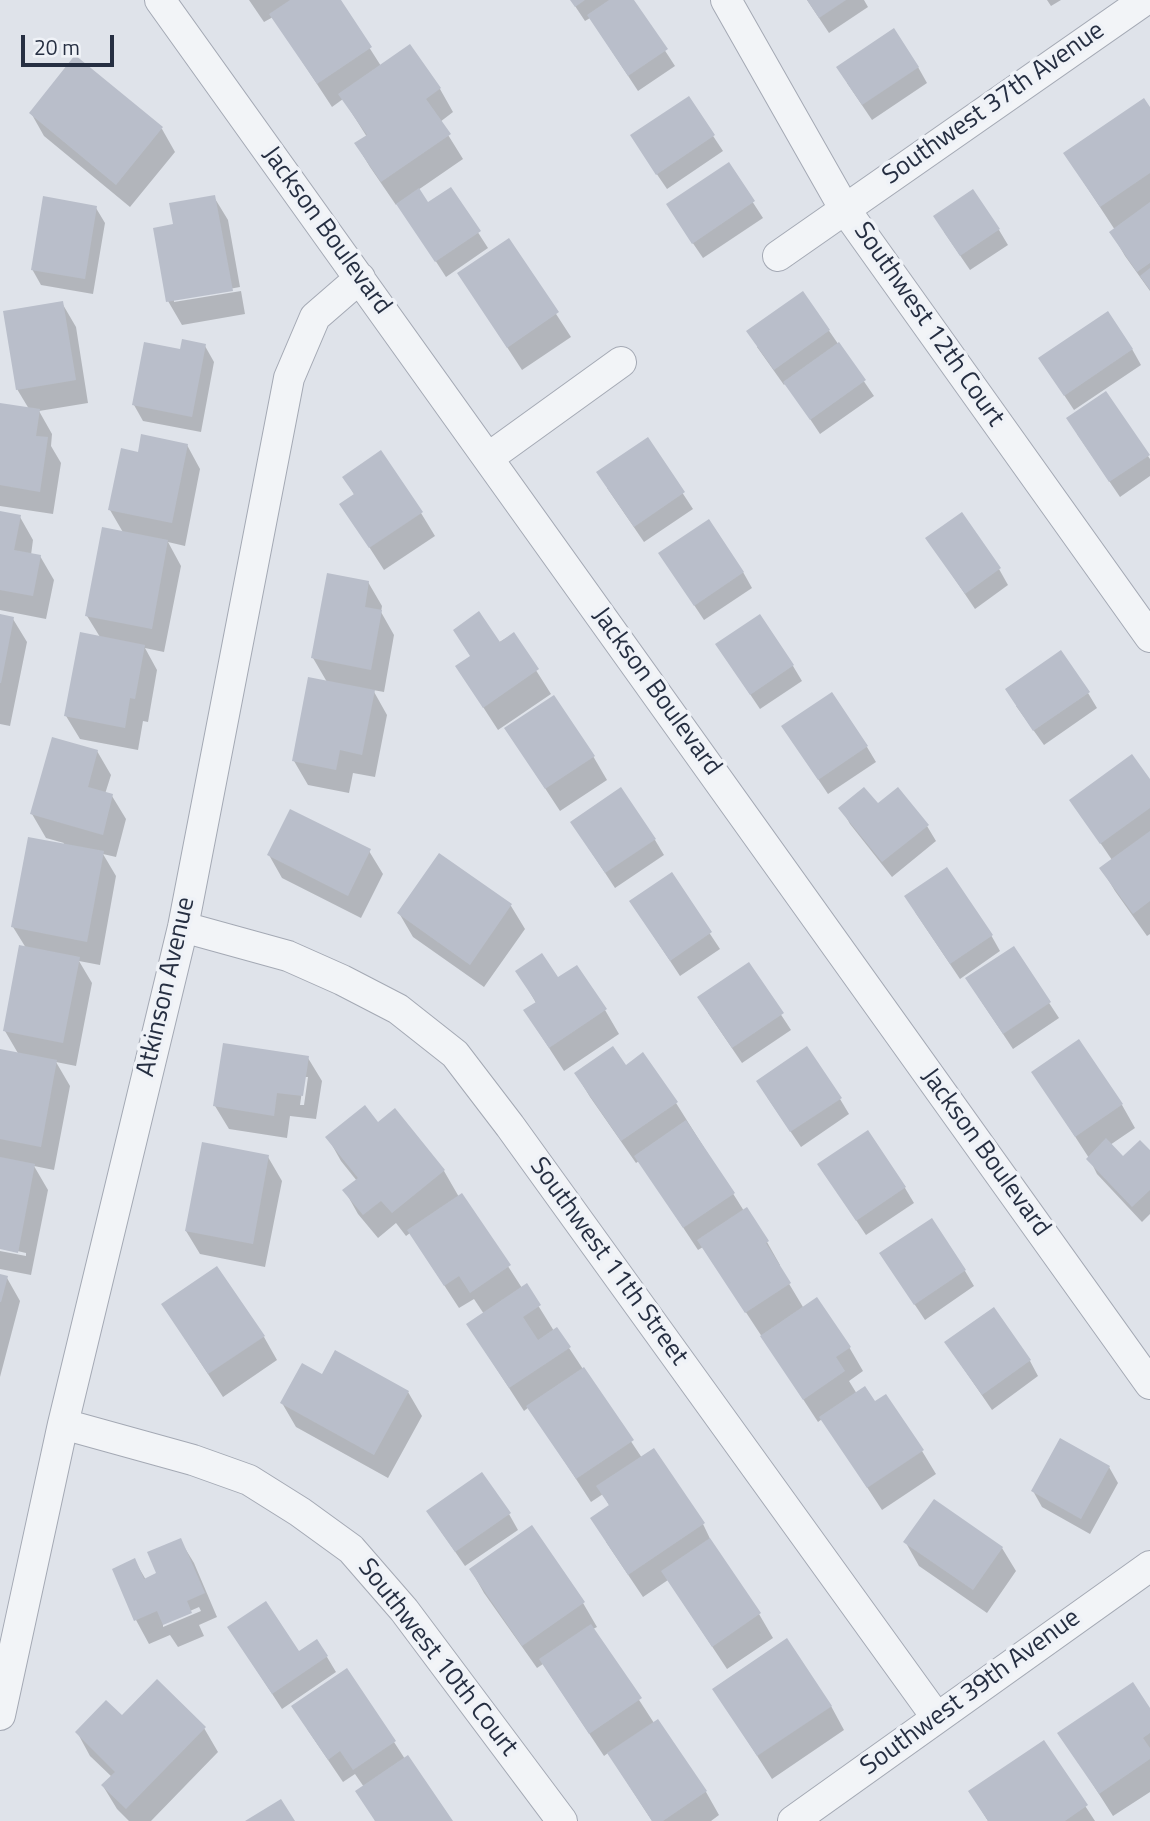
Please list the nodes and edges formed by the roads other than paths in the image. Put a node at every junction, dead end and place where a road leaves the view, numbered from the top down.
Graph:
1 (160, 0) edge
2 (726, 0) edge
3 (1144, 0) edge
4 (844, 208) junction
5 (778, 256) dead end
6 (360, 278) junction
7 (621, 362) dead end
8 (488, 458) junction
9 (1150, 638) edge
10 (183, 927) junction
11 (1150, 1384) edge
12 (63, 1424) junction
13 (1150, 1566) edge
14 (0, 1715) edge
15 (937, 1718) junction
16 (562, 1821) edge
17 (793, 1821) edge

1 - 6 street, Jackson Boulevard
2 - 4 street, Southwest 12th Court
3 - 4 street, Southwest 37th Avenue
4 - 5 street, Southwest 37th Avenue
4 - 9 street, Southwest 12th Court
6 - 8 street, Jackson Boulevard
6 - 10 street, Atkinson Avenue
7 - 8 street
8 - 11 street, Jackson Boulevard
10 - 12 street, Atkinson Avenue
10 - 15 street, Southwest 11th Street
12 - 14 street, Atkinson Avenue
12 - 16 street, Southwest 10th Court
13 - 15 street, Southwest 39th Avenue
15 - 17 street, Southwest 39th Avenue

